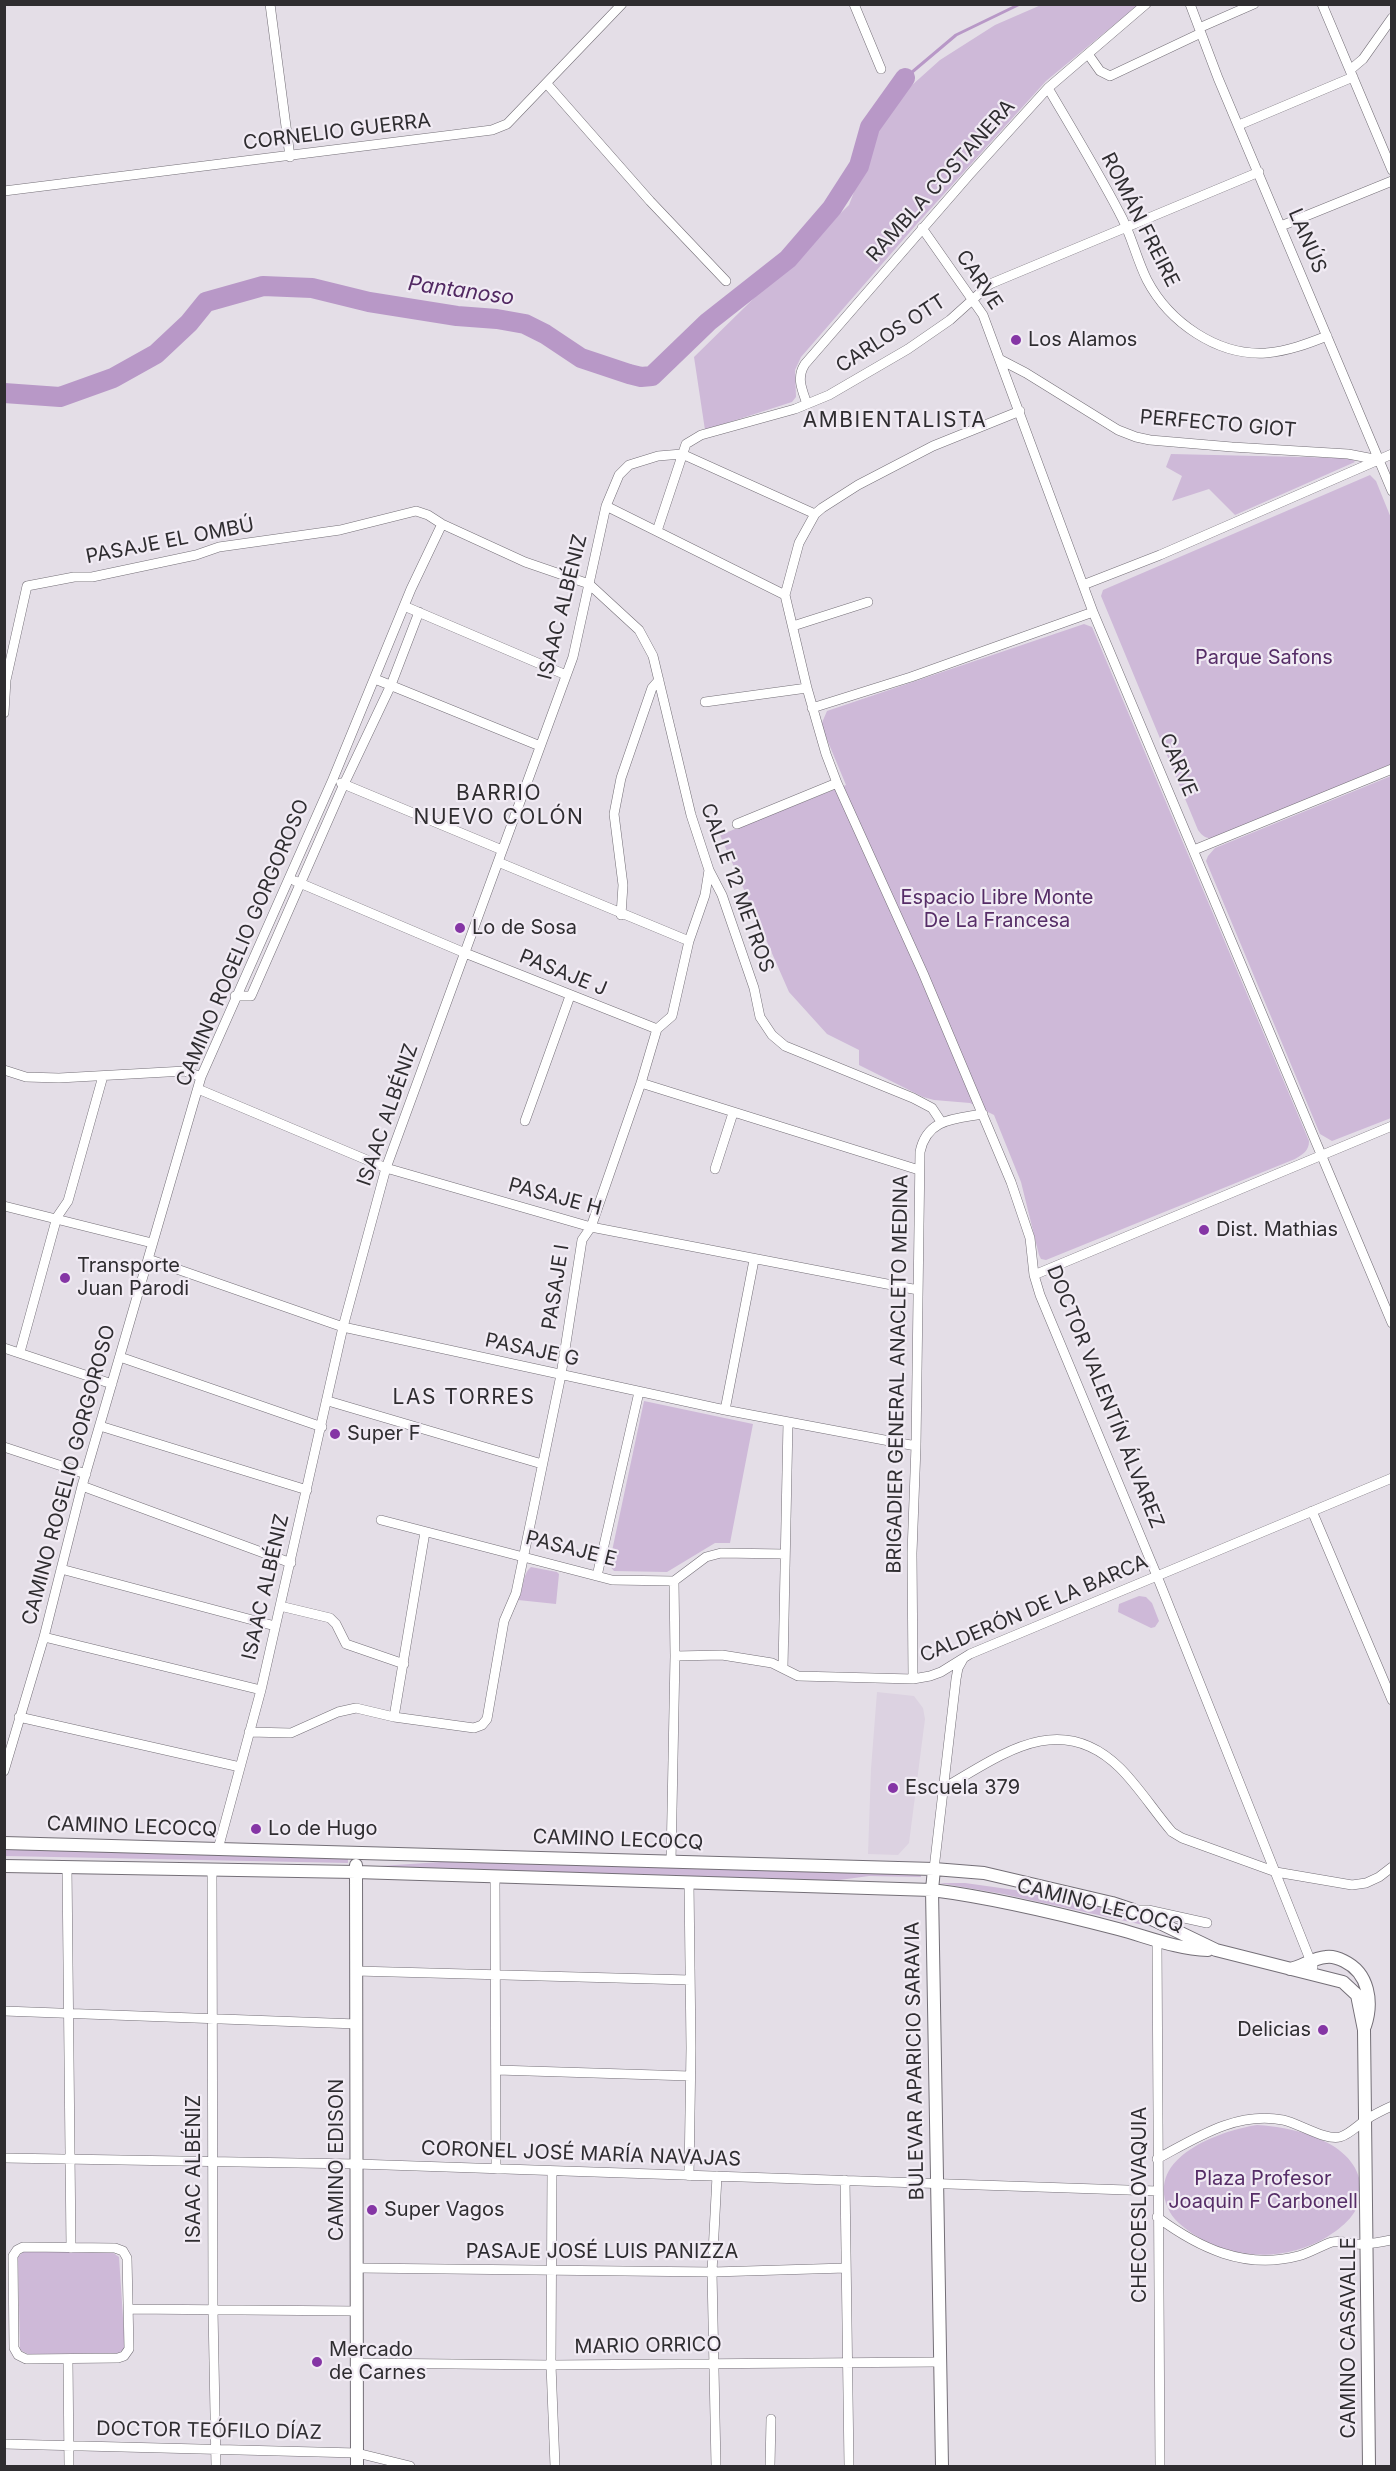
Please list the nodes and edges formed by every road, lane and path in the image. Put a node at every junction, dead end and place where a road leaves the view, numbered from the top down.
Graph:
1 (270, 4) edge
2 (622, 4) edge
3 (854, 4) edge
4 (1146, 4) edge
5 (1190, 4) edge
6 (1254, 4) edge
7 (1324, 6) edge
8 (1392, 18) edge
9 (1200, 31) junction
10 (1089, 54) junction
11 (881, 69) dead end
12 (1351, 73) junction
13 (547, 84) junction
14 (1048, 88) junction
15 (1239, 125) junction
16 (290, 157) junction
17 (1392, 170) edge
18 (1259, 172) junction
19 (1392, 181) edge
20 (4, 191) edge
21 (1281, 226) junction
22 (922, 228) junction
23 (1126, 228) junction
24 (726, 281) dead end
25 (974, 299) junction
26 (1327, 336) junction
27 (1001, 360) junction
28 (807, 404) junction
29 (1020, 411) junction
30 (682, 454) junction
31 (1392, 454) edge
32 (1379, 460) junction
33 (1392, 491) edge
34 (606, 506) junction
35 (815, 514) junction
36 (442, 524) junction
37 (657, 531) junction
38 (588, 585) junction
39 (1083, 585) junction
40 (785, 595) junction
41 (868, 602) dead end
42 (404, 606) junction
43 (419, 612) junction
44 (1093, 612) junction
45 (793, 626) junction
46 (566, 675) junction
47 (375, 679) junction
48 (659, 680) junction
49 (391, 685) junction
50 (807, 688) junction
51 (705, 702) dead end
52 (812, 708) junction
53 (4, 712) edge
54 (540, 746) junction
55 (1392, 769) edge
56 (333, 779) junction
57 (837, 783) junction
58 (344, 784) junction
59 (737, 824) dead end
60 (502, 850) junction
61 (1194, 850) junction
62 (498, 862) junction
63 (709, 870) junction
64 (290, 879) junction
65 (300, 884) junction
66 (621, 915) junction
67 (689, 941) junction
68 (465, 953) junction
69 (235, 996) junction
70 (570, 996) junction
71 (657, 1029) junction
72 (4, 1070) edge
73 (103, 1076) junction
74 (201, 1077) junction
75 (641, 1083) junction
76 (198, 1089) junction
77 (733, 1113) junction
78 (983, 1114) junction
79 (525, 1120) dead end
80 (942, 1123) junction
81 (1392, 1126) edge
82 (1322, 1155) junction
83 (386, 1168) junction
84 (715, 1169) dead end
85 (919, 1170) junction
86 (4, 1206) edge
87 (57, 1217) junction
88 (591, 1227) junction
89 (152, 1242) junction
90 (148, 1259) junction
91 (754, 1260) junction
92 (1034, 1275) junction
93 (918, 1290) junction
94 (1392, 1323) edge
95 (344, 1327) junction
96 (4, 1348) edge
97 (20, 1352) junction
98 (120, 1357) junction
99 (561, 1375) junction
100 (112, 1384) junction
101 (639, 1392) junction
102 (328, 1401) junction
103 (725, 1410) junction
104 (788, 1422) junction
105 (100, 1426) junction
106 (322, 1427) junction
107 (916, 1446) junction
108 (4, 1447) edge
109 (542, 1464) junction
110 (86, 1474) junction
111 (1392, 1478) edge
112 (82, 1486) junction
113 (307, 1490) junction
114 (1312, 1511) junction
115 (381, 1520) dead end
116 (425, 1532) junction
117 (785, 1554) junction
118 (523, 1556) junction
119 (291, 1563) junction
120 (61, 1569) junction
121 (597, 1576) junction
122 (1157, 1576) junction
123 (674, 1581) junction
124 (280, 1606) junction
125 (275, 1626) junction
126 (44, 1637) junction
127 (675, 1656) junction
128 (963, 1659) junction
129 (404, 1664) junction
130 (783, 1668) junction
131 (913, 1679) junction
132 (261, 1690) junction
133 (1392, 1700) edge
134 (20, 1717) junction
135 (394, 1717) junction
136 (249, 1732) junction
137 (240, 1767) junction
138 (4, 1771) edge
139 (942, 1789) junction
140 (4, 1843) edge
141 (218, 1849) junction
142 (356, 1852) junction
143 (671, 1862) junction
144 (4, 1866) edge
145 (1392, 1867) edge
146 (68, 1868) junction
147 (934, 1869) junction
148 (212, 1871) junction
149 (356, 1872) junction
150 (1276, 1872) junction
151 (495, 1877) junction
152 (689, 1883) junction
153 (932, 1890) junction
154 (1133, 1910) junction
155 (1207, 1923) dead end
156 (1157, 1942) junction
157 (1215, 1950) junction
158 (1312, 1961) junction
159 (1290, 1969) junction
160 (356, 1971) junction
161 (497, 1975) junction
162 (1314, 1975) junction
163 (690, 1980) junction
164 (4, 2011) edge
165 (69, 2013) junction
166 (212, 2018) junction
167 (357, 2024) junction
168 (1364, 2030) junction
169 (497, 2070) junction
170 (690, 2076) junction
171 (1392, 2106) edge
172 (1366, 2119) junction
173 (4, 2158) edge
174 (70, 2159) junction
175 (1157, 2159) junction
176 (212, 2162) junction
177 (357, 2164) junction
178 (496, 2169) junction
179 (552, 2171) junction
180 (689, 2176) junction
181 (717, 2176) junction
182 (845, 2180) junction
183 (936, 2185) junction
184 (1157, 2191) junction
185 (1157, 2217) junction
186 (1392, 2240) edge
187 (1368, 2244) junction
188 (71, 2248) junction
189 (357, 2268) junction
190 (846, 2268) junction
191 (552, 2271) junction
192 (712, 2272) junction
193 (9, 2303) edge
194 (128, 2309) junction
195 (213, 2310) junction
196 (357, 2311) junction
197 (68, 2359) junction
198 (848, 2361) junction
199 (939, 2362) junction
200 (713, 2363) junction
201 (357, 2364) junction
202 (551, 2365) junction
203 (771, 2419) dead end
204 (4, 2445) edge
205 (69, 2446) junction
206 (216, 2450) junction
207 (357, 2453) junction
208 (69, 2466) edge
209 (216, 2466) edge
210 (357, 2466) edge
211 (410, 2466) edge
212 (555, 2466) edge
213 (716, 2466) edge
214 (770, 2466) edge
215 (849, 2466) edge
216 (942, 2466) edge
217 (1160, 2466) edge
218 (1369, 2466) edge

1 - 16 street
2 - 13 street, CORNELIO GUERRA
3 - 11 street
4 - 10 street, RAMBLA COSTANERA
5 - 9 street, LANÚS
6 - 9 street
7 - 12 street
8 - 12 street
9 - 10 street
9 - 15 street, LANÚS
10 - 14 street, RAMBLA COSTANERA
12 - 15 street
12 - 17 street
13 - 16 street, CORNELIO GUERRA
13 - 24 street
14 - 22 street, RAMBLA COSTANERA
14 - 23 street, ROMÁN FREIRE
15 - 18 street, LANÚS
16 - 20 street, CORNELIO GUERRA
18 - 21 street, LANÚS
18 - 23 street, CARLOS OTT
19 - 21 street
21 - 26 street, LANÚS
22 - 25 street, CARVE
22 - 28 street, RAMBLA COSTANERA
23 - 25 street, CARLOS OTT
23 - 26 street, ROMÁN FREIRE
25 - 27 street, CARVE
25 - 28 street, CARLOS OTT
26 - 32 street, LANÚS
27 - 29 street, CARVE
27 - 32 street, PERFECTO GIOT
28 - 30 street, CARLOS OTT
29 - 35 street
29 - 39 street, CARVE
30 - 34 street, ISAAC ALBÉNIZ
30 - 35 street
30 - 37 street, CARLOS OTT
31 - 32 street
32 - 33 street, LANÚS
32 - 39 street
34 - 37 street
34 - 38 street, ISAAC ALBÉNIZ
35 - 40 street
36 - 38 street
36 - 42 street, CAMINO ROGELIO GORGOROSO
36 - 53 street, PASAJE EL OMBÚ
37 - 40 street
38 - 46 street, ISAAC ALBÉNIZ
38 - 48 street, CALLE 12 METROS
39 - 44 street, CARVE
40 - 45 street, DOCTOR VALENTÍN ÁLVAREZ
41 - 45 street
42 - 43 street
42 - 47 street, CAMINO ROGELIO GORGOROSO
43 - 46 street
43 - 49 street
44 - 52 street
44 - 61 street, CARVE
45 - 50 street, DOCTOR VALENTÍN ÁLVAREZ
46 - 54 street, ISAAC ALBÉNIZ
47 - 49 street
47 - 56 street, CAMINO ROGELIO GORGOROSO
48 - 63 street, CALLE 12 METROS
48 - 66 street
49 - 54 street
49 - 58 street
50 - 51 street
50 - 52 street, DOCTOR VALENTÍN ÁLVAREZ
52 - 57 street, DOCTOR VALENTÍN ÁLVAREZ
54 - 60 street, ISAAC ALBÉNIZ
55 - 61 street
56 - 58 street
56 - 64 street, CAMINO ROGELIO GORGOROSO
57 - 59 street
57 - 78 street, DOCTOR VALENTÍN ÁLVAREZ
58 - 60 street
58 - 65 street
60 - 62 street, ISAAC ALBÉNIZ
61 - 82 street, CARVE
62 - 66 street
62 - 68 street, ISAAC ALBÉNIZ
63 - 67 street, PASAJE I
63 - 80 street, CALLE 12 METROS
64 - 65 street, PASAJE J
64 - 69 street, CAMINO ROGELIO GORGOROSO
65 - 68 street, PASAJE J
65 - 69 street
66 - 67 street
67 - 71 street, PASAJE I
68 - 70 street, PASAJE J
68 - 83 street, ISAAC ALBÉNIZ
69 - 74 street, CAMINO ROGELIO GORGOROSO
70 - 71 street, PASAJE J
70 - 79 street
71 - 75 street, PASAJE I
72 - 73 street
73 - 74 street
73 - 87 street
74 - 76 street, CAMINO ROGELIO GORGOROSO
75 - 77 street
75 - 88 street, PASAJE I
76 - 83 street, PASAJE H
76 - 89 street, CAMINO ROGELIO GORGOROSO
77 - 84 street
77 - 85 street
78 - 80 street
78 - 92 street, DOCTOR VALENTÍN ÁLVAREZ
80 - 85 street, BRIGADIER GENERAL ANACLETO MEDINA
81 - 82 street
82 - 92 street
82 - 94 street, CARVE
83 - 88 street, PASAJE H
83 - 95 street, ISAAC ALBÉNIZ
85 - 93 street, BRIGADIER GENERAL ANACLETO MEDINA
86 - 87 street
87 - 89 street
87 - 97 street
88 - 91 street, PASAJE H
88 - 99 street, PASAJE I
89 - 90 street, CAMINO ROGELIO GORGOROSO
90 - 95 street, PASAJE G
90 - 98 street, CAMINO ROGELIO GORGOROSO
91 - 93 street, PASAJE H
91 - 103 street
92 - 122 street, DOCTOR VALENTÍN ÁLVAREZ
93 - 107 street, BRIGADIER GENERAL ANACLETO MEDINA
95 - 99 street, PASAJE G
95 - 102 street, ISAAC ALBÉNIZ
96 - 97 street
97 - 100 street
98 - 100 street, CAMINO ROGELIO GORGOROSO
98 - 106 street
99 - 101 street, PASAJE G
99 - 109 street, PASAJE I
100 - 105 street, CAMINO ROGELIO GORGOROSO
101 - 103 street, PASAJE G
101 - 121 street
102 - 106 street, ISAAC ALBÉNIZ
102 - 109 street
103 - 104 street, PASAJE G
104 - 107 street, PASAJE G
104 - 117 street
105 - 110 street, CAMINO ROGELIO GORGOROSO
105 - 113 street
106 - 113 street, ISAAC ALBÉNIZ
107 - 131 street, BRIGADIER GENERAL ANACLETO MEDINA
108 - 110 street
109 - 118 street, PASAJE I
110 - 112 street, CAMINO ROGELIO GORGOROSO
111 - 114 street, CALDERÓN DE LA BARCA
112 - 119 street
112 - 120 street, CAMINO ROGELIO GORGOROSO
113 - 119 street, ISAAC ALBÉNIZ
114 - 122 street, CALDERÓN DE LA BARCA
114 - 133 street
115 - 116 street, PASAJE E
116 - 118 street, PASAJE E
116 - 129 street
117 - 123 street
117 - 130 street
118 - 121 street, PASAJE E
118 - 135 street, PASAJE I
119 - 124 street, ISAAC ALBÉNIZ
120 - 125 street
120 - 126 street, CAMINO ROGELIO GORGOROSO
121 - 123 street, PASAJE E
122 - 128 street, CALDERÓN DE LA BARCA
122 - 150 street, DOCTOR VALENTÍN ÁLVAREZ
123 - 127 street
124 - 125 street, ISAAC ALBÉNIZ
124 - 129 street
125 - 132 street, ISAAC ALBÉNIZ
126 - 132 street
126 - 134 street, CAMINO ROGELIO GORGOROSO
127 - 130 street, CALDERÓN DE LA BARCA
127 - 143 street
128 - 131 street, CALDERÓN DE LA BARCA
128 - 139 street, BULEVAR APARICIO SARAVIA
129 - 135 street
130 - 131 street, CALDERÓN DE LA BARCA
132 - 136 street, ISAAC ALBÉNIZ
134 - 137 street
134 - 138 street, CAMINO ROGELIO GORGOROSO
135 - 136 street
136 - 137 street, ISAAC ALBÉNIZ
137 - 141 street, ISAAC ALBÉNIZ
139 - 147 street, BULEVAR APARICIO SARAVIA
139 - 150 street
140 - 141 street, CAMINO LECOCQ
141 - 142 street, CAMINO LECOCQ
142 - 143 street, CAMINO LECOCQ
142 - 149 street, CAMINO EDISON
143 - 147 street, CAMINO LECOCQ
144 - 146 street, CAMINO LECOCQ
145 - 150 street
146 - 148 street, CAMINO LECOCQ
146 - 165 street
147 - 153 street, BULEVAR APARICIO SARAVIA
147 - 154 street, CAMINO LECOCQ
148 - 149 street, CAMINO LECOCQ
148 - 166 street, ISAAC ALBÉNIZ
149 - 151 street, CAMINO LECOCQ
149 - 160 street, CAMINO EDISON
150 - 158 street, DOCTOR VALENTÍN ÁLVAREZ
151 - 152 street, CAMINO LECOCQ
151 - 161 street
152 - 153 street, CAMINO LECOCQ
152 - 163 street
153 - 156 street, CAMINO LECOCQ
153 - 183 street, BULEVAR APARICIO SARAVIA
154 - 155 street
154 - 157 street, CAMINO LECOCQ
156 - 157 street, CAMINO LECOCQ
156 - 175 street, CHECOESLOVAQUIA
157 - 159 street, CAMINO LECOCQ
158 - 159 street
158 - 162 street, DOCTOR VALENTÍN ÁLVAREZ
158 - 168 street
159 - 162 street, CAMINO LECOCQ
160 - 161 street
160 - 167 street, CAMINO EDISON
161 - 163 street
161 - 169 street
162 - 168 street, CAMINO LECOCQ
163 - 170 street
164 - 165 street
165 - 166 street
165 - 174 street
166 - 167 street
166 - 176 street, ISAAC ALBÉNIZ
167 - 177 street, CAMINO EDISON
168 - 172 street, CAMINO CASAVALLE
169 - 170 street
169 - 178 street
170 - 180 street
171 - 172 street
172 - 175 street
172 - 187 street, CAMINO CASAVALLE
173 - 174 street, CORONEL JOSÉ MARÍA NAVAJAS
174 - 176 street, CORONEL JOSÉ MARÍA NAVAJAS
174 - 188 street
175 - 184 street, CHECOESLOVAQUIA
176 - 177 street, CORONEL JOSÉ MARÍA NAVAJAS
176 - 195 street, ISAAC ALBÉNIZ
177 - 178 street, CORONEL JOSÉ MARÍA NAVAJAS
177 - 189 street, CAMINO EDISON
178 - 179 street, CORONEL JOSÉ MARÍA NAVAJAS
179 - 180 street, CORONEL JOSÉ MARÍA NAVAJAS
179 - 191 street
180 - 181 street, CORONEL JOSÉ MARÍA NAVAJAS
181 - 182 street, CORONEL JOSÉ MARÍA NAVAJAS
181 - 192 street
182 - 183 street, CORONEL JOSÉ MARÍA NAVAJAS
182 - 190 street
183 - 184 street, CORONEL JOSÉ MARÍA NAVAJAS
183 - 199 street, BULEVAR APARICIO SARAVIA
184 - 185 street, CHECOESLOVAQUIA
185 - 187 street
185 - 217 street, CHECOESLOVAQUIA
186 - 187 street
187 - 218 street, CAMINO CASAVALLE
188 - 193 street
188 - 194 street
189 - 191 street, PASAJE JOSÉ LUIS PANIZZA
189 - 196 street, CAMINO EDISON
190 - 192 street, PASAJE JOSÉ LUIS PANIZZA
190 - 198 street
191 - 192 street, PASAJE JOSÉ LUIS PANIZZA
191 - 202 street
192 - 200 street
193 - 197 street
194 - 195 street
194 - 197 street
195 - 196 street
195 - 206 street, ISAAC ALBÉNIZ
196 - 201 street, CAMINO EDISON
197 - 205 street
198 - 199 street, MARIO ORRICO
198 - 200 street, MARIO ORRICO
198 - 215 street
199 - 216 street, BULEVAR APARICIO SARAVIA
200 - 202 street, MARIO ORRICO
200 - 213 street
201 - 202 street, MARIO ORRICO
201 - 207 street, CAMINO EDISON
202 - 212 street
203 - 214 street
204 - 205 street, DOCTOR TEÓFILO DÍAZ
205 - 206 street, DOCTOR TEÓFILO DÍAZ
205 - 208 street
206 - 207 street, DOCTOR TEÓFILO DÍAZ
206 - 209 street, ISAAC ALBÉNIZ
207 - 210 street, CAMINO EDISON
207 - 211 street, DOCTOR TEÓFILO DÍAZ

